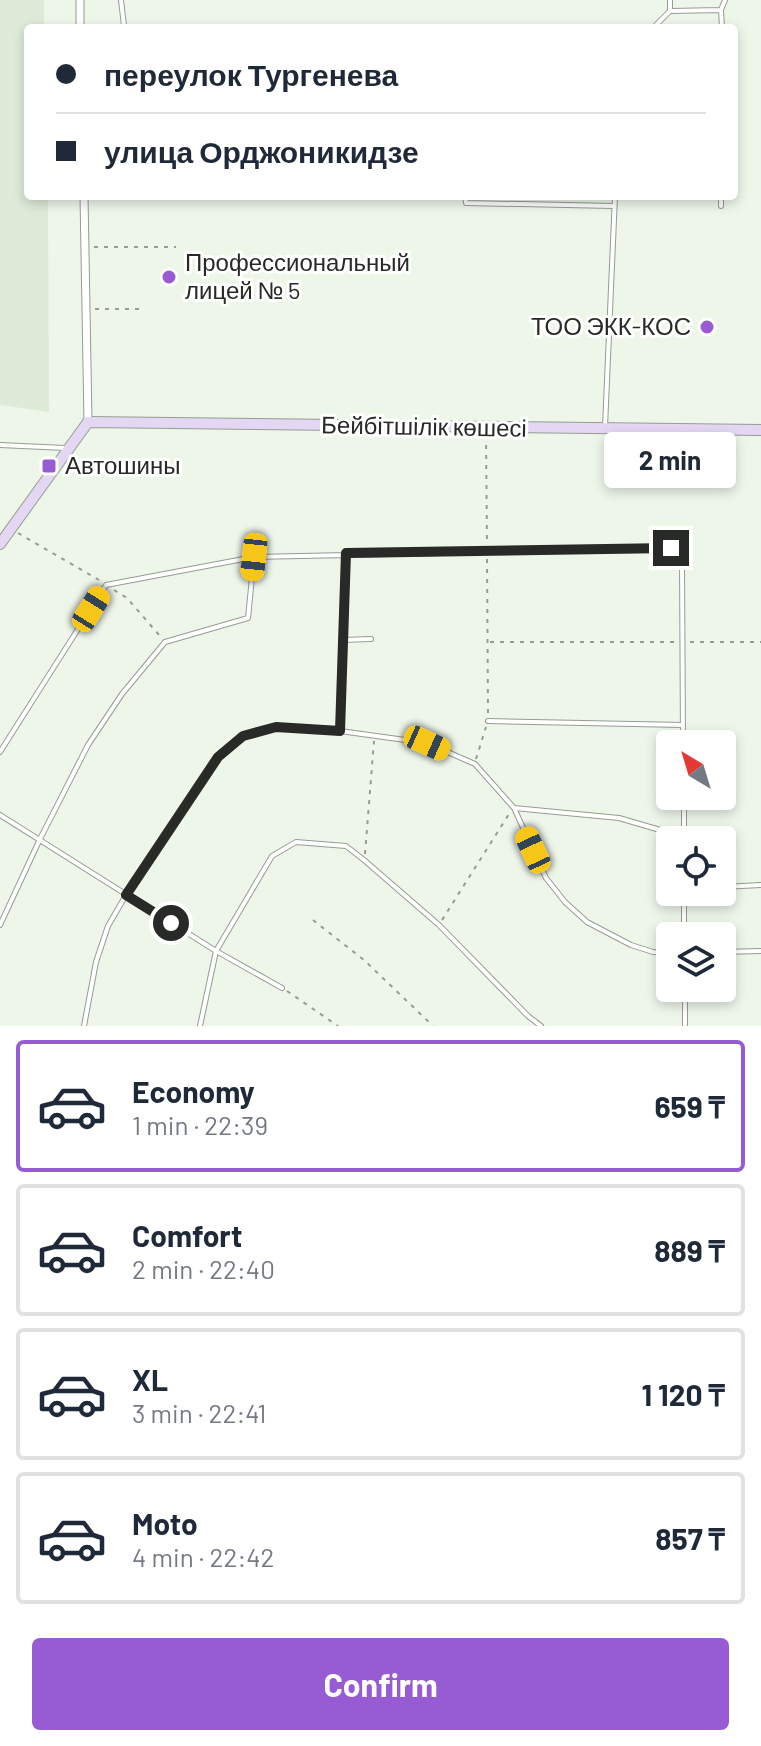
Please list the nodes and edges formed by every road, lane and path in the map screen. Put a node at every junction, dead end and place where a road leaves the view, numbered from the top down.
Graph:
1 (80, 0) edge
2 (121, 0) edge
3 (670, 0) edge
4 (725, 0) edge
5 (721, 10) junction
6 (670, 11) junction
7 (80, 24) edge
8 (124, 24) edge
9 (657, 24) edge
10 (722, 24) edge
11 (84, 200) edge
12 (466, 200) edge
13 (615, 200) edge
14 (721, 200) edge
15 (614, 206) junction
16 (721, 206) dead end
17 (85, 247) junction
18 (176, 247) dead end
19 (86, 309) junction
20 (145, 309) dead end
21 (88, 422) junction
22 (486, 428) junction
23 (605, 429) junction
24 (761, 430) edge
25 (0, 445) edge
26 (66, 448) junction
27 (10, 528) junction
28 (0, 544) edge
29 (487, 550) junction
30 (346, 553) junction
31 (254, 557) junction
32 (106, 585) junction
33 (371, 639) dead end
34 (343, 640) junction
35 (165, 642) junction
36 (489, 642) junction
37 (683, 642) junction
38 (761, 642) edge
39 (488, 721) junction
40 (683, 725) junction
41 (683, 730) edge
42 (340, 731) junction
43 (375, 736) junction
44 (0, 752) edge
45 (475, 764) junction
46 (514, 808) junction
47 (0, 815) edge
48 (656, 829) edge
49 (40, 839) junction
50 (364, 860) junction
51 (761, 885) edge
52 (736, 886) edge
53 (126, 895) junction
54 (313, 920) dead end
55 (1, 924) edge
56 (439, 925) junction
57 (216, 951) junction
58 (761, 951) edge
59 (656, 952) edge
60 (736, 952) edge
61 (282, 988) joint
62 (685, 1002) edge
63 (84, 1026) edge
64 (200, 1026) edge
65 (338, 1026) edge
66 (433, 1026) edge
67 (541, 1026) edge
68 (685, 1026) edge

1 - 7 street
2 - 8 lane
3 - 6 lane
4 - 5 lane
5 - 6 lane
5 - 10 lane
6 - 9 lane
11 - 17 street
12 - 15 lane
13 - 15 lane
14 - 16 lane
15 - 23 lane
17 - 18 path
17 - 19 street
19 - 20 path
19 - 21 street
21 - 22 street, Бейбітшілік көшесі
21 - 26 street
22 - 23 street, Бейбітшілік көшесі
22 - 29 path
23 - 24 street, Бейбітшілік көшесі
25 - 26 lane
26 - 27 street
27 - 28 street
27 - 32 path
29 - 30 lane
29 - 36 path
29 - 37 lane
30 - 31 lane
30 - 34 lane
31 - 32 lane
31 - 35 lane
32 - 35 path
32 - 44 lane
33 - 34 lane
34 - 42 lane
35 - 49 lane
36 - 37 path
36 - 39 path
37 - 38 path
37 - 40 lane
39 - 40 lane
39 - 45 path
40 - 41 lane
42 - 43 lane
42 - 53 lane
43 - 45 lane
43 - 50 path
45 - 46 lane
46 - 48 lane
46 - 56 path
46 - 59 lane
47 - 49 lane
49 - 53 lane
49 - 55 lane
50 - 56 lane
50 - 57 lane
51 - 52 lane
53 - 57 lane
53 - 63 lane
54 - 66 path
56 - 67 lane
57 - 61 lane
57 - 64 lane
58 - 60 lane
61 - 65 path
62 - 68 lane

